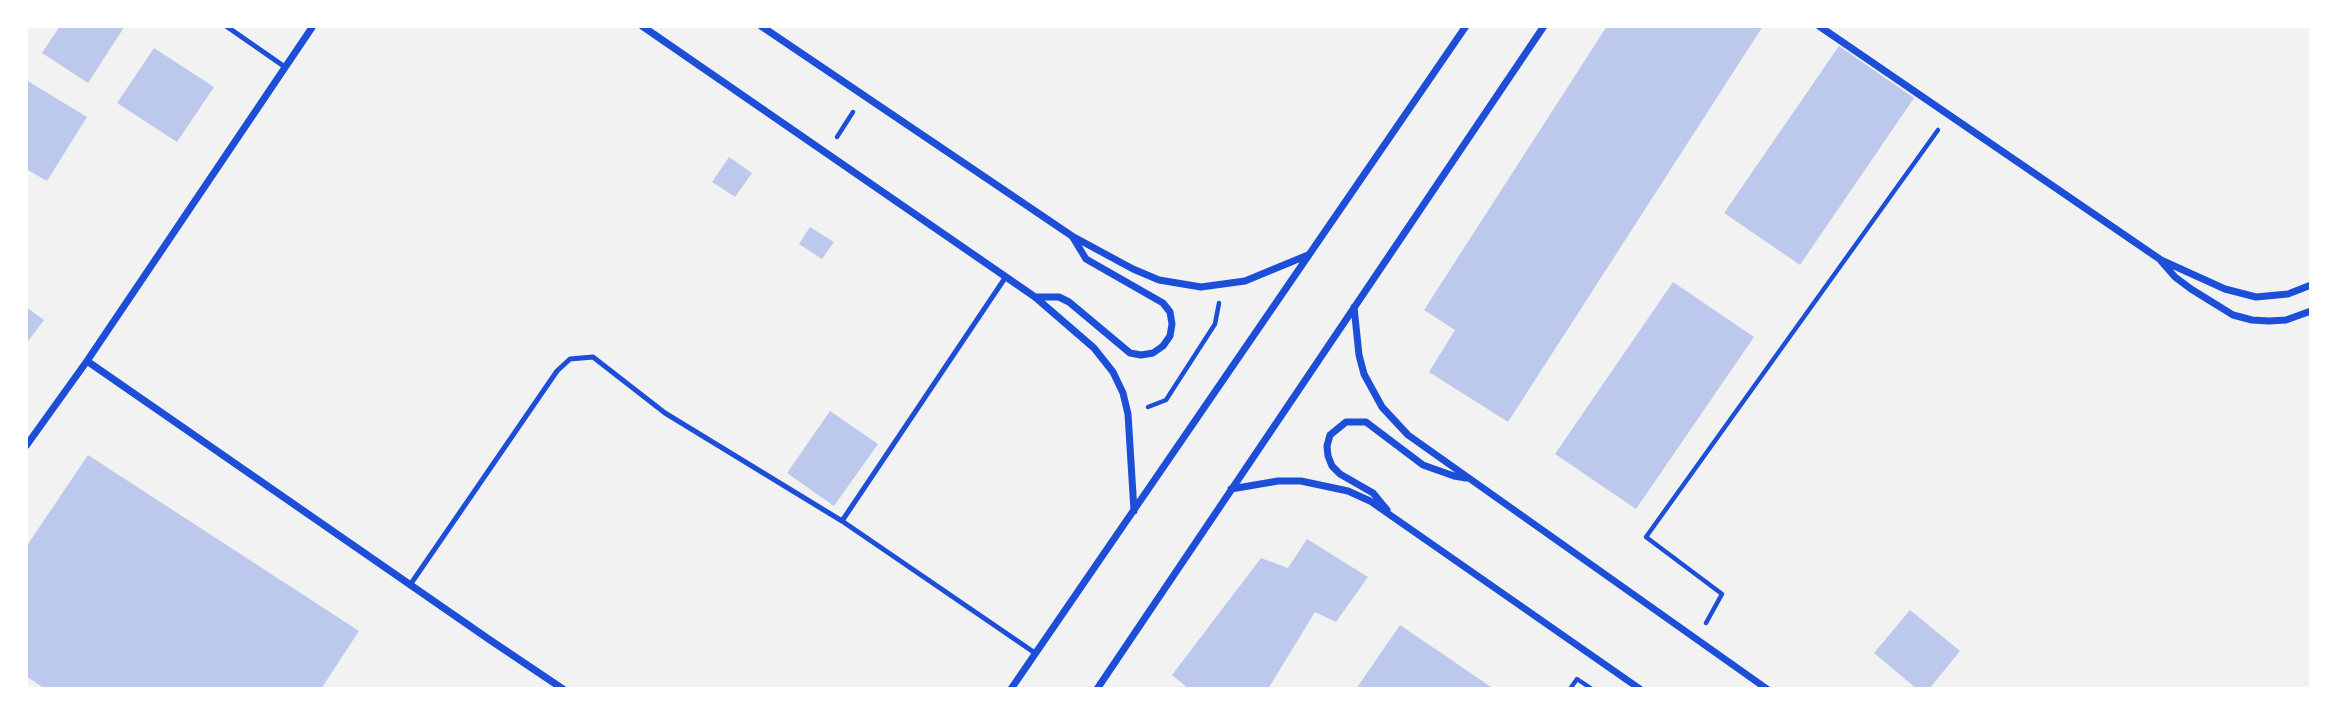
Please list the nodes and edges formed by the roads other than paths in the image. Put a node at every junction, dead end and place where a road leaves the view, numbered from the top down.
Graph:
1 (226, 26) edge
2 (313, 26) edge
3 (642, 26) edge
4 (761, 26) edge
5 (1466, 26) edge
6 (1544, 26) edge
7 (1819, 26) edge
8 (285, 67) junction
9 (1072, 236) junction
10 (1309, 255) junction
11 (2161, 260) junction
12 (1005, 278) junction
13 (2311, 285) edge
14 (1035, 296) junction
15 (1354, 307) junction
16 (2311, 311) edge
17 (87, 360) junction
18 (26, 446) edge
19 (1470, 478) junction
20 (1231, 489) junction
21 (1134, 511) junction
22 (1390, 514) junction
23 (842, 521) junction
24 (410, 585) junction
25 (1035, 653) junction
26 (563, 689) edge
27 (1011, 689) edge
28 (1097, 689) edge
29 (1640, 689) edge
30 (1767, 689) edge

1 - 8 lane
2 - 8 street
3 - 12 street
4 - 9 street
5 - 10 street
6 - 15 street
7 - 11 street
8 - 17 street
9 - 10 street
9 - 14 street
10 - 21 street
11 - 13 street
11 - 16 street
12 - 14 street
12 - 23 lane
14 - 21 street
15 - 19 street
15 - 20 street
17 - 18 street
17 - 24 street
19 - 22 street
19 - 30 street
20 - 22 street
20 - 28 street
21 - 25 street
22 - 29 street
23 - 24 lane
23 - 25 lane
24 - 26 street
25 - 27 street

